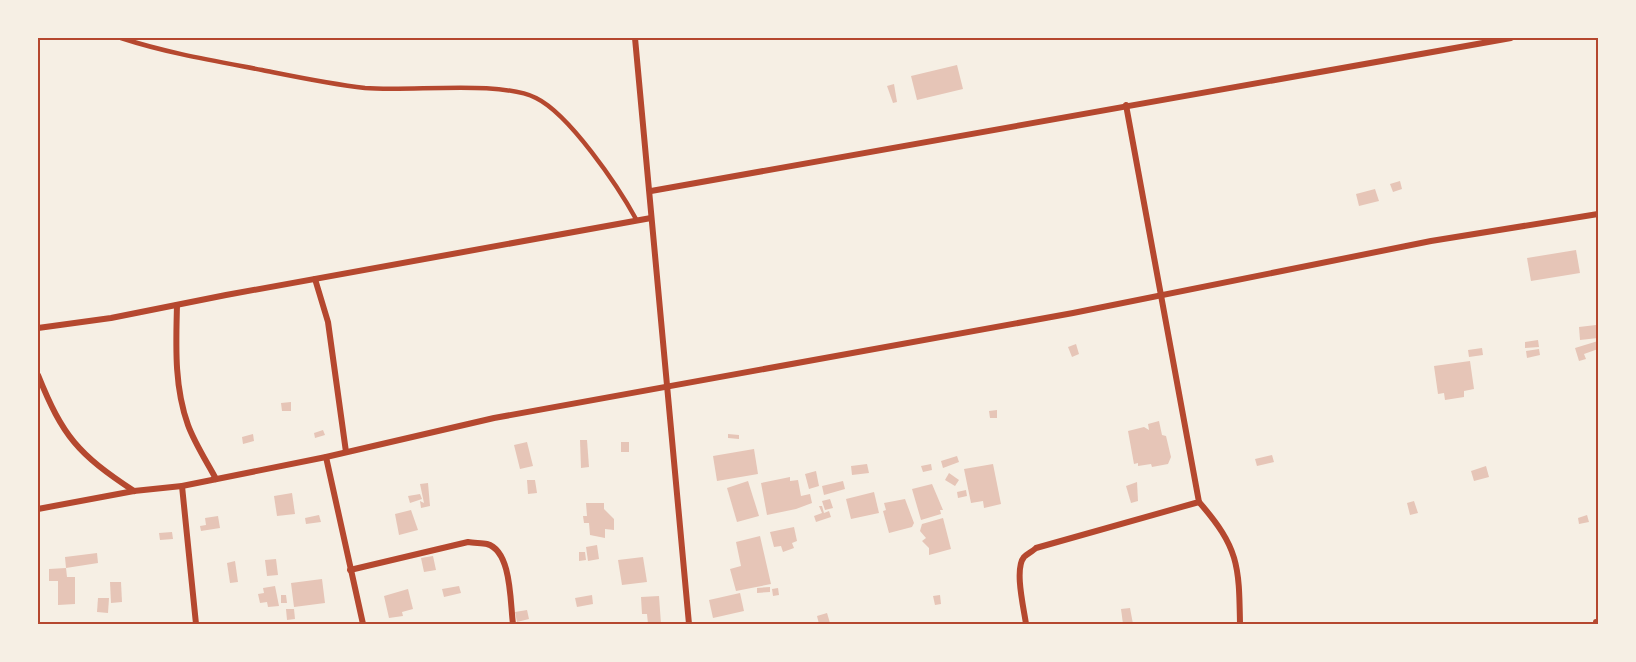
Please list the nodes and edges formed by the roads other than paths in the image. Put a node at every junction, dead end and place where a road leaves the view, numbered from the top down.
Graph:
1 (121, 38) edge
2 (635, 38) edge
3 (1511, 38) edge
4 (1126, 105) junction
5 (651, 191) junction
6 (1599, 214) edge
7 (651, 218) junction
8 (636, 219) junction
9 (315, 279) junction
10 (1162, 296) junction
11 (177, 305) junction
12 (38, 328) edge
13 (38, 375) edge
14 (666, 385) junction
15 (346, 452) junction
16 (326, 457) junction
17 (216, 479) junction
18 (182, 486) junction
19 (134, 491) junction
20 (1199, 502) junction
21 (38, 509) edge
22 (350, 570) junction
23 (196, 624) edge
24 (363, 624) edge
25 (513, 624) edge
26 (689, 624) edge
27 (1026, 624) edge
28 (1240, 624) edge

1 - 8 lane
2 - 5 street
3 - 4 street
4 - 5 street
4 - 10 street
5 - 7 street
6 - 10 street
7 - 8 street
7 - 14 street
8 - 9 street
9 - 11 street
9 - 15 street
10 - 14 street
10 - 20 street
11 - 12 street
11 - 17 street
13 - 19 street
14 - 15 street
14 - 26 street
15 - 16 street
16 - 17 street
16 - 22 street
17 - 18 street
18 - 19 street
18 - 23 street
19 - 21 street
20 - 27 street
20 - 28 street
22 - 24 street
22 - 25 street

